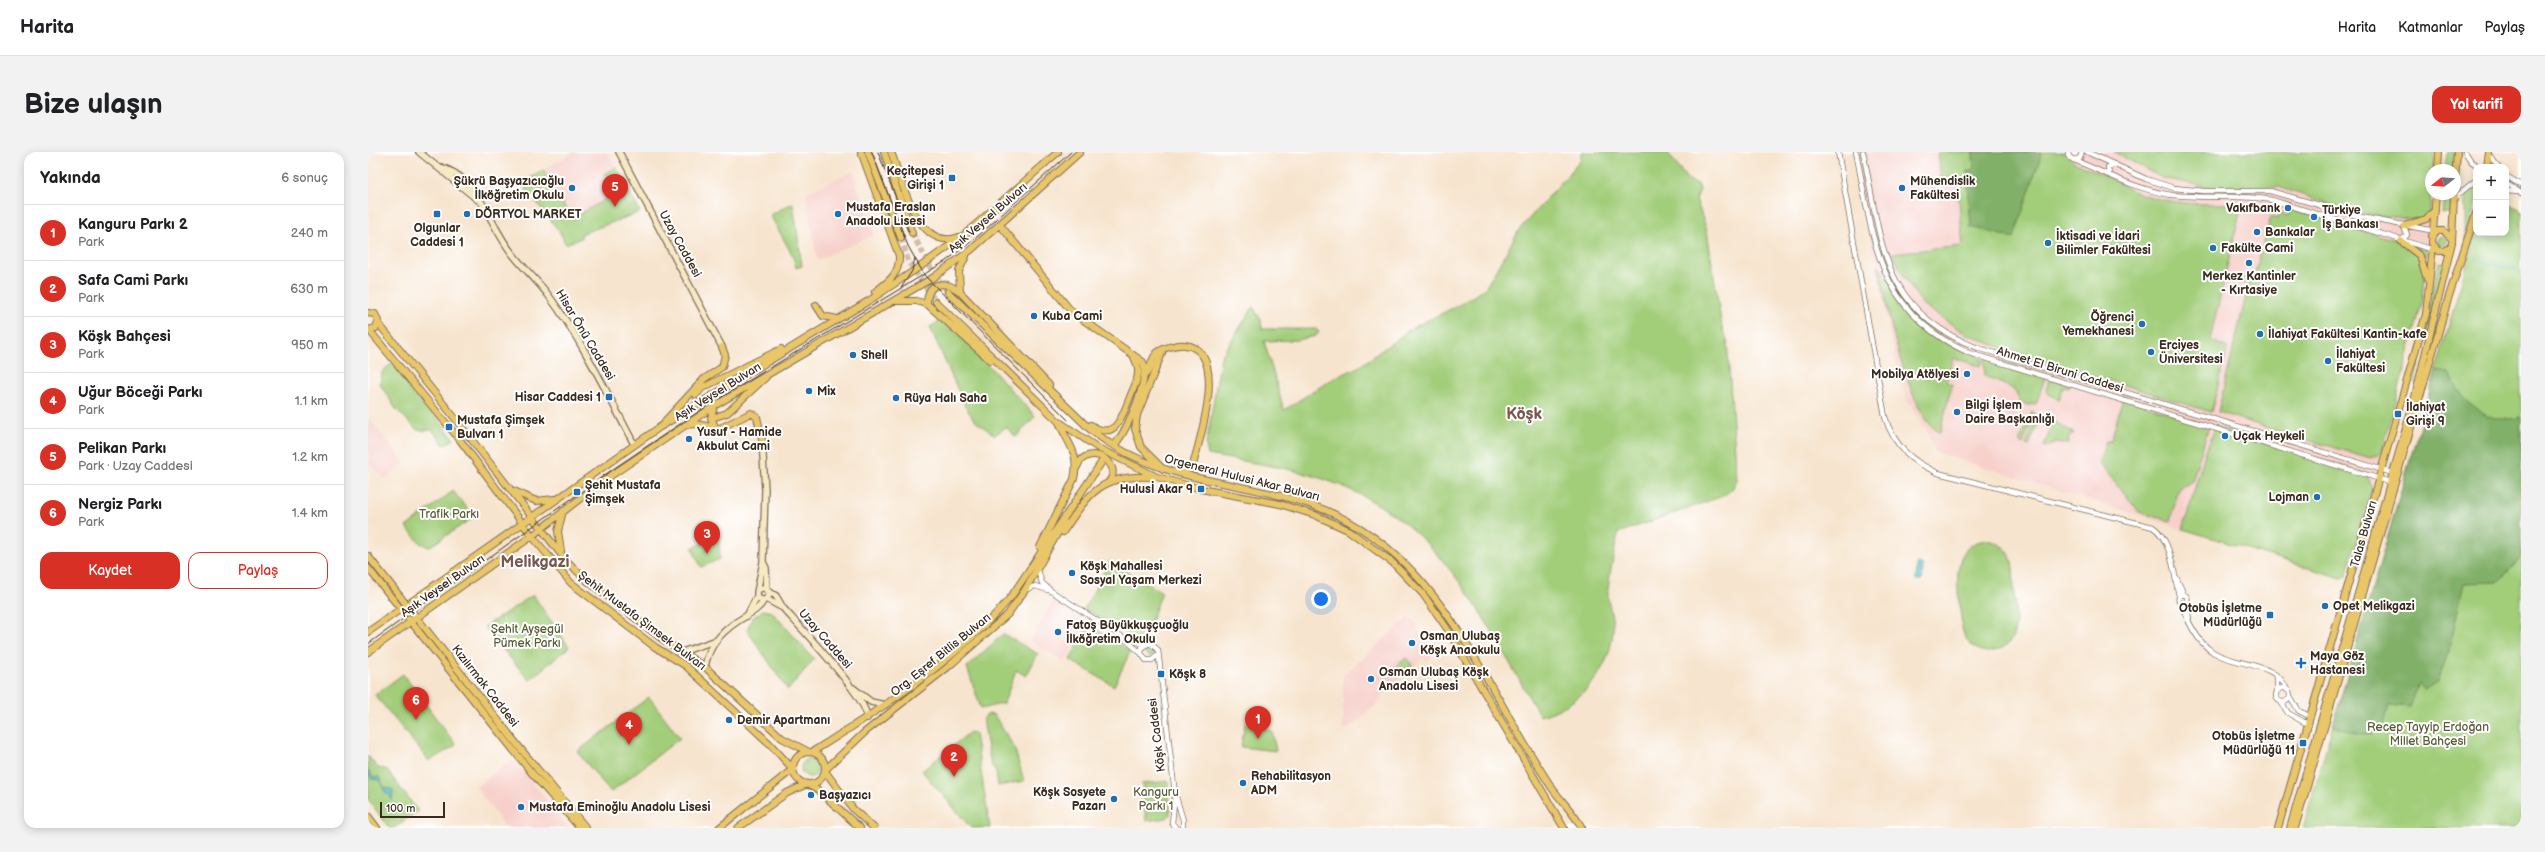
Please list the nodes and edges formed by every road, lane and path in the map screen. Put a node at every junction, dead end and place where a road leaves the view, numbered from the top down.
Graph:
1 (419, 152) edge
2 (619, 152) edge
3 (861, 152) edge
4 (868, 152) edge
5 (884, 152) edge
6 (891, 152) edge
7 (1058, 152) edge
8 (1080, 152) edge
9 (1838, 152) edge
10 (1856, 152) edge
11 (1863, 152) edge
12 (2065, 152) edge
13 (2082, 152) edge
14 (2087, 152) edge
15 (2439, 152) edge
16 (2457, 152) edge
17 (2465, 152) edge
18 (2489, 153) edge
19 (2069, 154) edge
20 (2074, 160) junction
21 (2115, 164) junction
22 (2438, 164) edge
23 (2456, 164) edge
24 (2474, 164) edge
25 (2488, 164) edge
26 (2496, 164) edge
27 (436, 166) junction
28 (2110, 175) junction
29 (2509, 178) edge
30 (2473, 182) edge
31 (2509, 185) edge
32 (2521, 185) edge
33 (2461, 191) edge
34 (2509, 191) edge
35 (2520, 192) edge
36 (2436, 200) edge
37 (2454, 200) edge
38 (481, 203) junction
39 (2435, 210) junction
40 (2473, 222) edge
41 (1000, 225) junction
42 (2404, 226) junction
43 (2435, 232) junction
44 (912, 233) tunnel mouth
45 (964, 235) junction
46 (900, 238) tunnel mouth
47 (2401, 241) junction
48 (2452, 242) junction
49 (1883, 248) junction
50 (2432, 248) junction
51 (971, 250) junction
52 (1877, 250) junction
53 (2428, 287) junction
54 (948, 292) tunnel mouth
55 (960, 292) junction
56 (870, 300) junction
57 (894, 301) junction
58 (936, 302) tunnel mouth
59 (927, 304) junction
60 (816, 305) dead end
61 (368, 312) edge
62 (838, 318) junction
63 (378, 323) junction
64 (368, 330) edge
65 (809, 336) junction
66 (722, 347) joint
67 (1166, 349) junction
68 (1132, 354) junction
69 (776, 368) junction
70 (1145, 375) junction
71 (696, 396) dead end
72 (1059, 399) junction
73 (714, 406) junction
74 (1046, 408) junction
75 (1076, 415) junction
76 (715, 417) dead end
77 (1058, 421) junction
78 (660, 427) junction
79 (682, 427) junction
80 (2238, 428) junction
81 (716, 429) junction
82 (2236, 435) junction
83 (762, 439) joint
84 (1117, 442) tunnel mouth
85 (634, 444) junction
86 (1101, 463) tunnel mouth
87 (1164, 470) junction
88 (2381, 470) junction
89 (1076, 471) junction
90 (1172, 472) junction
91 (2393, 473) junction
92 (1156, 477) junction
93 (2378, 478) junction
94 (2390, 482) junction
95 (1108, 483) junction
96 (512, 490) junction
97 (559, 497) junction
98 (1076, 499) junction
99 (564, 510) junction
100 (533, 518) junction
101 (524, 524) junction
102 (542, 528) junction
103 (532, 536) junction
104 (1053, 544) junction
105 (368, 556) edge
106 (564, 558) junction
107 (763, 562) junction
108 (1031, 567) junction
109 (368, 568) edge
110 (1038, 571) junction
111 (2175, 576) junction
112 (768, 590) junction
113 (1025, 590) junction
114 (1051, 591) junction
115 (757, 594) junction
116 (2184, 595) junction
117 (2179, 596) junction
118 (765, 600) junction
119 (2183, 603) junction
120 (407, 605) junction
121 (783, 608) junction
122 (401, 609) junction
123 (747, 616) junction
124 (414, 619) junction
125 (368, 632) edge
126 (1121, 636) junction
127 (714, 641) junction
128 (1144, 644) junction
129 (368, 652) edge
130 (682, 652) junction
131 (1141, 653) junction
132 (1158, 655) junction
133 (1150, 660) junction
134 (704, 667) junction
135 (1161, 674) junction
136 (2277, 676) junction
137 (850, 685) junction
138 (2287, 690) junction
139 (2277, 691) junction
140 (2290, 696) junction
141 (2281, 702) junction
142 (885, 705) junction
143 (2311, 717) junction
144 (867, 718) junction
145 (2309, 725) junction
146 (810, 752) junction
147 (794, 769) junction
148 (825, 771) junction
149 (807, 784) junction
150 (1174, 794) junction
151 (368, 816) edge
152 (1174, 818) junction
153 (1182, 818) junction
154 (1183, 826) edge
155 (1176, 827) edge
156 (377, 828) edge
157 (580, 828) edge
158 (586, 828) edge
159 (719, 828) edge
160 (738, 828) edge
161 (860, 828) edge
162 (874, 828) edge
163 (1564, 828) edge
164 (1582, 828) edge
165 (2278, 828) edge
166 (2290, 828) edge
167 (2295, 828) edge

1 - 27 main road, Hisar Önü Caddesi
2 - 66 main road, Uzay Caddesi
3 - 56 main road
4 - 46 main road
5 - 44 main road
6 - 45 main road
7 - 45 main road, Aşık Veysel Bulvarı
8 - 41 main road, Aşık Veysel Bulvarı
9 - 111 street
10 - 52 street, Ahmet El Biruni Caddesi
11 - 49 street, Ahmet El Biruni Caddesi
12 - 19 street
13 - 20 street
14 - 21 street
15 - 22 main road
16 - 23 main road
17 - 24 street
18 - 25 main road
18 - 26 street
19 - 20 street
20 - 28 street
21 - 28 street
21 - 42 street
27 - 38 main road, Hisar Önü Caddesi
27 - 38 main road, Hisar Önü Caddesi
28 - 47 street
29 - 32 street
30 - 33 street
31 - 35 street
34 - 35 street
36 - 39 main road
37 - 48 main road, Talas Bulvarı
38 - 85 main road, Hisar Önü Caddesi
39 - 42 main road
39 - 43 main road
40 - 167 main road
41 - 51 main road, Aşık Veysel Bulvarı
41 - 68 main road
42 - 43 street
42 - 47 street
43 - 48 main road
43 - 50 main road
45 - 56 main road, Aşık Veysel Bulvarı
47 - 50 street
47 - 53 main road
48 - 50 main road
48 - 91 main road, Talas Bulvarı
49 - 52 street
49 - 80 street, Ahmet El Biruni Caddesi
50 - 53 main road, Talas Bulvarı
51 - 55 main road
51 - 57 main road, Aşık Veysel Bulvarı
52 - 82 street, Ahmet El Biruni Caddesi
53 - 88 main road, Talas Bulvarı
54 - 72 main road, Orgeneral Hulusi Akar Bulvarı
55 - 59 main road
55 - 72 main road
56 - 62 main road, Aşık Veysel Bulvarı
57 - 59 main road
57 - 69 main road, Aşık Veysel Bulvarı
58 - 74 main road, Orgeneral Hulusi Akar Bulvarı
59 - 74 main road
60 - 62 main road
61 - 63 main road, Şehit Mustafa Şimsek Bulvarı
62 - 65 main road, Aşık Veysel Bulvarı
63 - 64 main road
63 - 96 main road, Şehit Mustafa Şimsek Bulvarı
64 - 101 main road, Şehit Mustafa Şimsek Bulvarı
65 - 71 main road
65 - 78 main road, Aşık Veysel Bulvarı
66 - 78 main road
67 - 70 main road
67 - 87 main road
67 - 90 main road
68 - 70 main road
68 - 75 main road
69 - 73 main road, Aşık Veysel Bulvarı
69 - 76 main road
70 - 84 main road
72 - 75 main road, Orgeneral Hulusi Akar Bulvarı
73 - 79 main road, Aşık Veysel Bulvarı
73 - 81 main road
74 - 77 main road, Orgeneral Hulusi Akar Bulvarı
75 - 87 main road, Orgeneral Hulusi Akar Bulvarı
77 - 89 main road
77 - 92 main road, Orgeneral Hulusi Akar Bulvarı
78 - 85 main road, Aşık Veysel Bulvarı
79 - 81 main road
79 - 99 main road, Aşık Veysel Bulvarı
80 - 82 street
80 - 88 street, Ahmet El Biruni Caddesi
81 - 83 main road
82 - 93 street, Ahmet El Biruni Caddesi
83 - 107 main road
85 - 97 main road, Aşık Veysel Bulvarı
86 - 98 main road, Org. Eşref Bitlis Bulvarı
87 - 90 main road, Orgeneral Hulusi Akar Bulvarı
88 - 91 street, Ahmet El Biruni Caddesi
88 - 93 main road, Talas Bulvarı
89 - 95 main road
89 - 108 main road
90 - 164 main road, Orgeneral Hulusi Akar Bulvarı
91 - 94 main road, Talas Bulvarı
92 - 95 main road
92 - 163 main road, Orgeneral Hulusi Akar Bulvarı
93 - 94 street, Ahmet El Biruni Caddesi
93 - 143 main road, Talas Bulvarı
94 - 166 main road, Talas Bulvarı
95 - 104 main road
96 - 97 main road
96 - 100 main road, Şehit Mustafa Şimsek Bulvarı
97 - 100 main road, Aşık Veysel Bulvarı
98 - 104 main road, Org. Eşref Bitlis Bulvarı
98 - 108 main road, Org. Eşref Bitlis Bulvarı
99 - 102 main road, Aşık Veysel Bulvarı
99 - 106 main road
100 - 101 main road, Aşık Veysel Bulvarı
100 - 102 main road, Şehit Mustafa Şimsek Bulvarı
101 - 103 main road, Şehit Mustafa Şimsek Bulvarı
101 - 120 main road, Aşık Veysel Bulvarı
102 - 103 main road, Aşık Veysel Bulvarı
102 - 106 main road, Şehit Mustafa Şimsek Bulvarı
103 - 124 main road, Aşık Veysel Bulvarı
103 - 147 main road, Şehit Mustafa Şimsek Bulvarı
104 - 110 main road, Org. Eşref Bitlis Bulvarı
105 - 120 main road, Kızılırmak Caddesi
106 - 130 main road, Şehit Mustafa Şimsek Bulvarı
107 - 112 main road
107 - 115 main road
108 - 142 main road, Org. Eşref Bitlis Bulvarı
109 - 122 main road, Kızılırmak Caddesi
110 - 113 main road, Org. Eşref Bitlis Bulvarı
110 - 114 street
111 - 116 street
111 - 117 street
112 - 115 main road
112 - 118 main road
112 - 121 main road, Uzay Caddesi
113 - 114 street
113 - 148 main road, Org. Eşref Bitlis Bulvarı
114 - 126 street
115 - 118 main road, Uzay Caddesi
115 - 123 main road
116 - 117 street
116 - 119 street
117 - 119 street
118 - 121 main road, Uzay Caddesi
118 - 123 main road
119 - 136 street
120 - 122 main road, Aşık Veysel Bulvarı
120 - 124 main road, Kızılırmak Caddesi
121 - 137 main road, Uzay Caddesi
122 - 124 main road, Kızılırmak Caddesi
122 - 125 main road, Aşık Veysel Bulvarı
123 - 127 main road
124 - 129 main road, Aşık Veysel Bulvarı
124 - 157 main road, Kızılırmak Caddesi
124 - 158 main road, Kızılırmak Caddesi
126 - 128 street
126 - 131 street
127 - 130 main road
127 - 134 main road
128 - 131 street
128 - 132 street
130 - 134 main road, Şehit Mustafa Şimsek Bulvarı
131 - 133 street
132 - 133 street
132 - 135 street, Köşk Caddesi
133 - 135 street
134 - 146 main road, Şehit Mustafa Şimsek Bulvarı
135 - 150 street, Köşk Caddesi
136 - 138 street
136 - 139 street
137 - 142 main road, Uzay Caddesi
137 - 144 main road, Uzay Caddesi
138 - 139 street
138 - 140 street
139 - 141 street
140 - 141 street
140 - 143 street
141 - 145 street
142 - 144 main road, Org. Eşref Bitlis Bulvarı
143 - 145 main road, Talas Bulvarı
144 - 146 main road, Org. Eşref Bitlis Bulvarı
145 - 165 main road, Talas Bulvarı
146 - 147 main road
146 - 148 main road
147 - 149 main road
147 - 159 main road
148 - 149 main road
148 - 162 main road
149 - 160 main road
149 - 161 main road
150 - 152 street
150 - 153 street
151 - 156 main road
152 - 153 street
152 - 155 street
153 - 154 street
154 - 155 street

